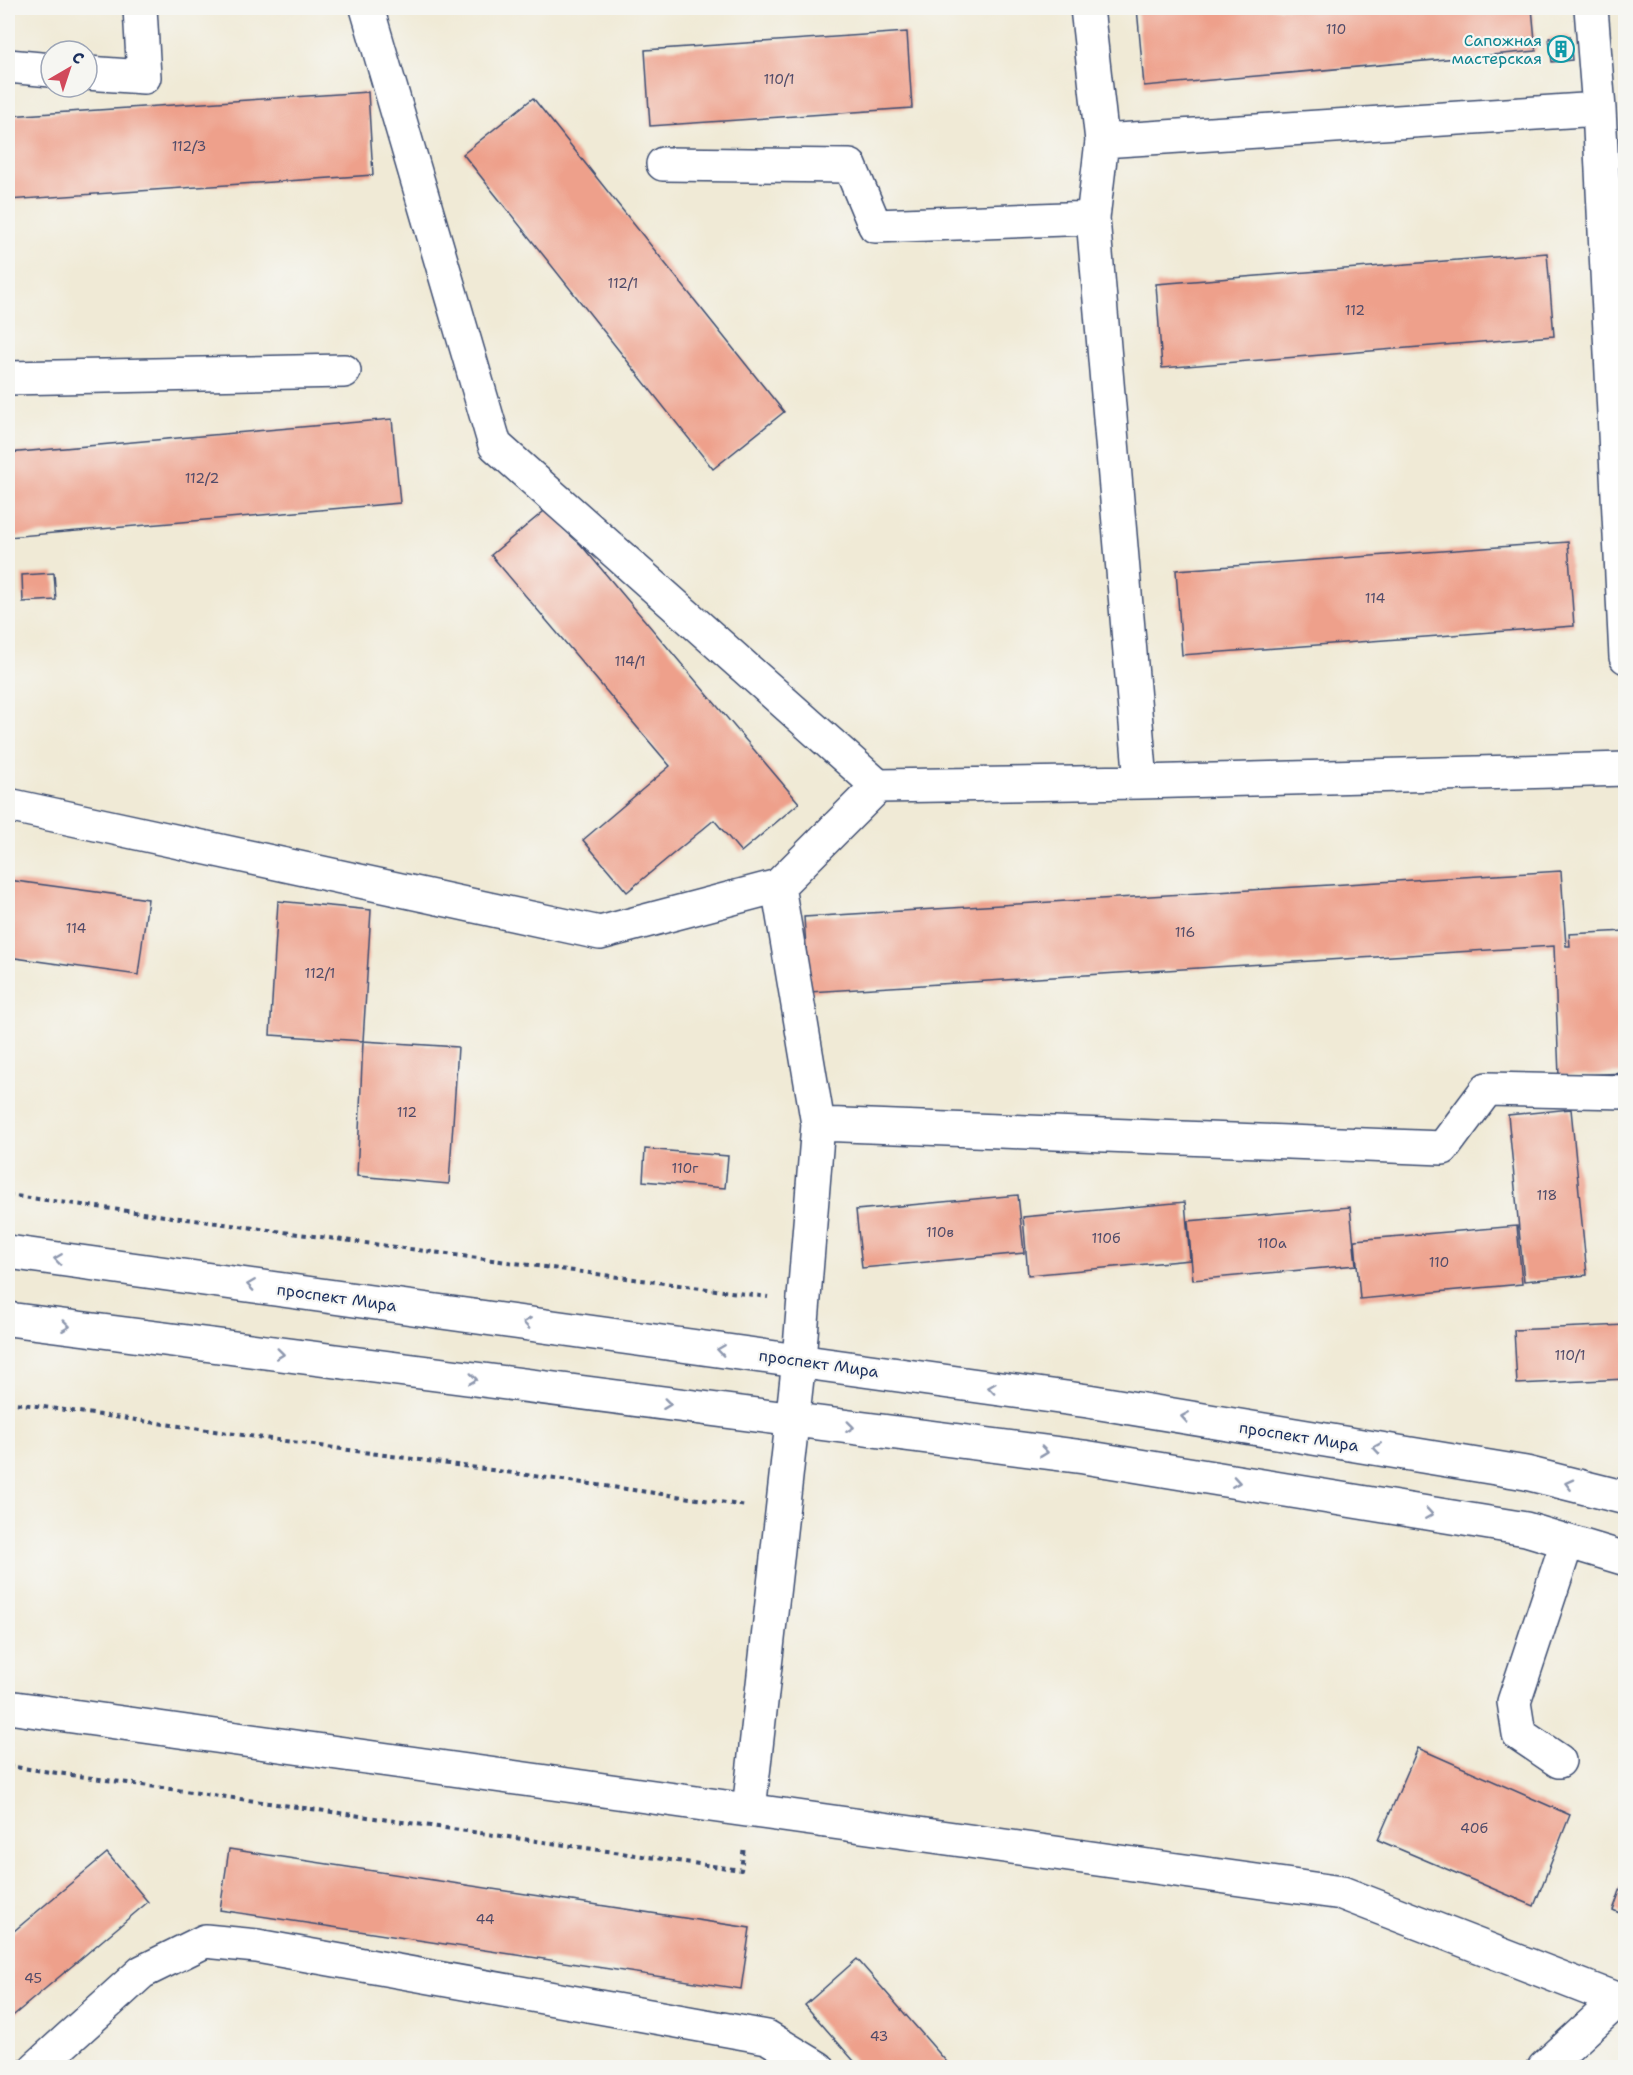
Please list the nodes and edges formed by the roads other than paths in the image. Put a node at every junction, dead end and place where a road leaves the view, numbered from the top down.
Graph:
1 (140, 8) edge
2 (367, 8) edge
3 (1087, 8) edge
4 (1591, 8) edge
5 (8, 66) edge
6 (39, 69) edge
7 (99, 73) edge
8 (1599, 109) junction
9 (1102, 141) junction
10 (663, 164) dead end
11 (1093, 218) junction
12 (344, 371) dead end
13 (8, 378) edge
14 (1626, 657) edge
15 (1626, 769) edge
16 (1141, 782) junction
17 (878, 786) junction
18 (8, 805) edge
19 (778, 886) junction
20 (1626, 1092) edge
21 (818, 1124) junction
22 (8, 1252) edge
23 (8, 1319) edge
24 (799, 1360) junction
25 (792, 1420) junction
26 (1626, 1498) edge
27 (1567, 1542) junction
28 (1626, 1559) edge
29 (8, 1707) edge
30 (1558, 1761) dead end
31 (749, 1810) junction
32 (1622, 2002) edge
33 (36, 2067) edge
34 (818, 2067) edge
35 (1544, 2067) edge

1 - 7 main road
2 - 17 main road
3 - 9 main road
4 - 8 main road
5 - 6 main road
8 - 9 main road
8 - 14 main road
9 - 11 main road
10 - 11 main road
11 - 16 main road
12 - 13 main road
15 - 16 main road
16 - 17 main road
17 - 19 main road
18 - 19 main road
19 - 21 main road
20 - 21 main road
21 - 24 main road
24 -> 22 main road, проспект Мира
23 -> 25 main road
24 - 25 main road
26 -> 24 main road, проспект Мира
25 -> 27 main road
25 - 31 main road
27 - 28 main road
27 - 30 main road
29 - 31 main road
31 - 32 main road
32 - 35 main road
33 - 34 main road

